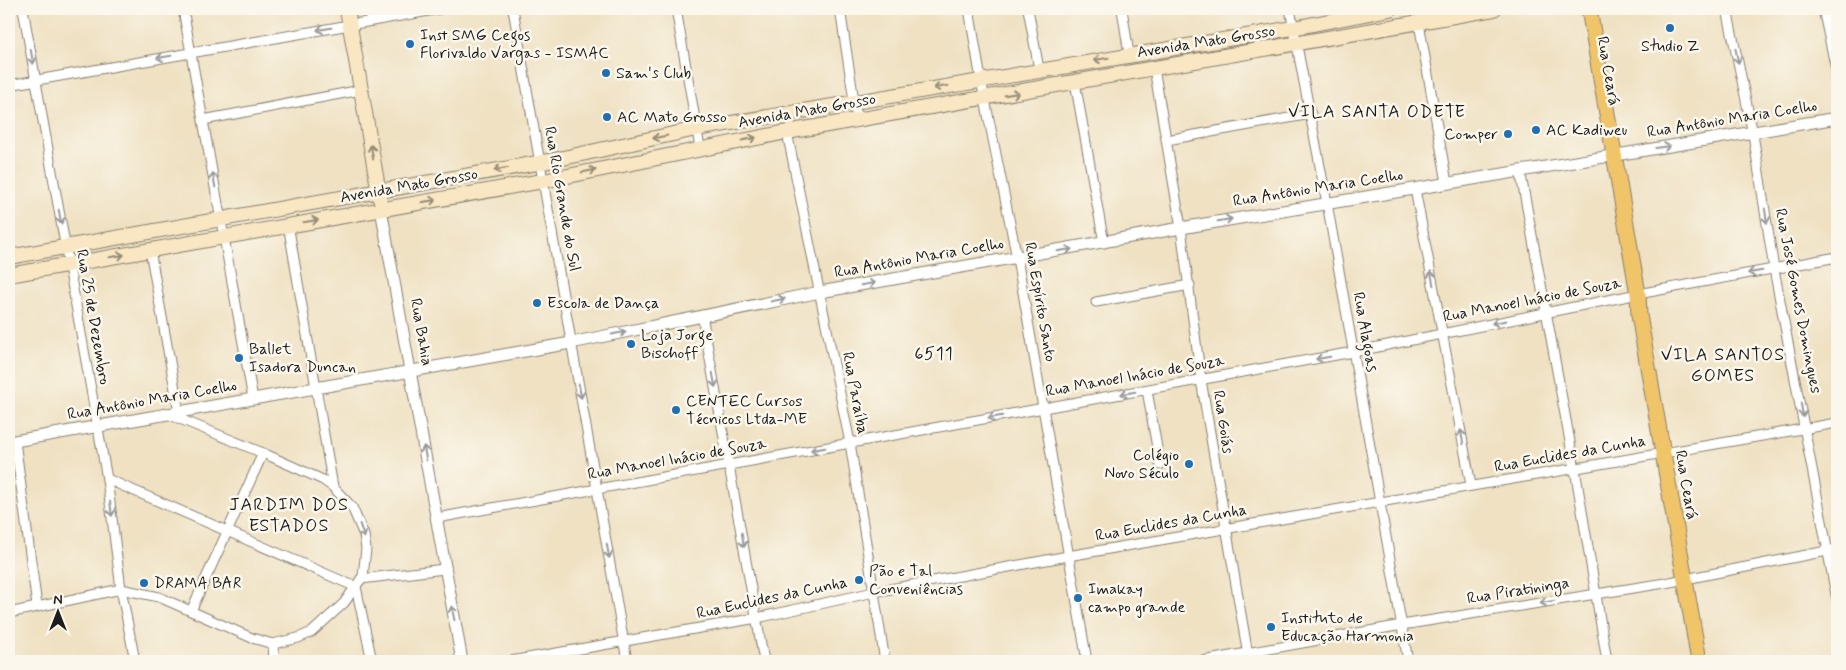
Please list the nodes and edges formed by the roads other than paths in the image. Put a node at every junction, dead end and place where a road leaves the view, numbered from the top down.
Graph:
1 (23, 9) edge
2 (183, 9) edge
3 (347, 9) edge
4 (440, 9) edge
5 (513, 9) edge
6 (676, 9) edge
7 (840, 9) edge
8 (969, 9) edge
9 (1028, 9) edge
10 (1122, 9) edge
11 (1290, 9) edge
12 (1390, 9) edge
13 (1494, 9) edge
14 (1580, 9) edge
15 (1589, 9) edge
16 (1727, 9) edge
17 (1823, 9) edge
18 (1353, 12) edge
19 (1419, 23) junction
20 (350, 24) junction
21 (1293, 28) junction
22 (1362, 32) junction
23 (1296, 45) junction
24 (1161, 49) junction
25 (190, 53) junction
26 (1133, 53) junction
27 (1038, 69) junction
28 (1149, 69) junction
29 (1837, 74) edge
30 (36, 80) junction
31 (981, 80) junction
32 (1075, 82) junction
33 (9, 85) edge
34 (361, 90) junction
35 (985, 98) junction
36 (855, 102) junction
37 (1311, 114) junction
38 (1837, 118) edge
39 (203, 120) junction
40 (858, 120) junction
41 (696, 129) junction
42 (788, 132) junction
43 (1753, 134) junction
44 (1167, 140) junction
45 (700, 148) junction
46 (1610, 154) junction
47 (540, 162) junction
48 (1520, 170) junction
49 (544, 181) junction
50 (1447, 183) junction
51 (1415, 189) junction
52 (378, 191) junction
53 (1328, 203) junction
54 (382, 209) junction
55 (221, 219) junction
56 (288, 224) junction
57 (1181, 228) junction
58 (224, 237) junction
59 (1104, 243) junction
60 (66, 246) junction
61 (150, 250) junction
62 (9, 256) edge
63 (1017, 258) junction
64 (1837, 258) edge
65 (69, 265) junction
66 (1774, 269) junction
67 (9, 275) edge
68 (1190, 285) junction
69 (820, 292) junction
70 (1634, 295) junction
71 (1096, 302) dead end
72 (1547, 312) junction
73 (702, 315) junction
74 (1442, 332) junction
75 (572, 343) junction
76 (1353, 352) junction
77 (410, 371) junction
78 (1201, 380) junction
79 (318, 387) junction
80 (1147, 390) junction
81 (253, 399) junction
82 (1043, 408) junction
83 (173, 413) junction
84 (1837, 423) edge
85 (98, 426) junction
86 (1806, 428) junction
87 (12, 442) edge
88 (850, 443) junction
89 (263, 453) junction
90 (1663, 453) junction
91 (729, 465) junction
92 (1160, 465) dead end
93 (1575, 469) junction
94 (107, 479) junction
95 (1471, 485) junction
96 (333, 487) junction
97 (597, 489) junction
98 (1379, 502) junction
99 (437, 518) junction
100 (1226, 529) junction
101 (226, 530) junction
102 (1833, 550) edge
103 (1068, 556) junction
104 (444, 568) junction
105 (1684, 579) junction
106 (358, 583) junction
107 (121, 589) junction
108 (874, 592) junction
109 (1595, 594) junction
110 (1837, 600) edge
111 (37, 606) junction
112 (191, 611) junction
113 (9, 613) edge
114 (756, 618) junction
115 (1402, 625) junction
116 (623, 641) junction
117 (273, 644) junction
118 (1248, 657) edge
119 (135, 661) edge
120 (274, 661) edge
121 (372, 661) edge
122 (462, 661) edge
123 (511, 661) edge
124 (627, 661) edge
125 (764, 661) edge
126 (885, 661) edge
127 (1087, 661) edge
128 (1203, 661) edge
129 (1408, 661) edge
130 (1607, 661) edge
131 (1699, 661) edge

1 -> 30 street, Rua 25 de Dezembro
2 - 25 street
3 - 20 main road, Rua Bahia
4 - 20 street
5 - 47 street, Rua Rio Grande do Sul
6 - 41 street
7 - 36 street
8 - 31 street, Rua Espírito Santo
9 - 27 street
10 - 26 street
11 - 21 street, Rua Alagoas
12 - 18 main road, Avenida Mato Grosso
13 - 19 main road, Avenida Mato Grosso
14 - 46 main road, Rua Ceará
15 - 46 main road, Rua Ceará
16 -> 43 street, Rua José Gomes Domingues
17 - 29 street
18 - 21 main road, Avenida Mato Grosso
18 - 22 main road
19 - 22 main road, Avenida Mato Grosso
19 - 50 street
20 -> 25 street
20 - 34 main road, Rua Bahia
21 - 23 street, Rua Alagoas
21 - 24 main road, Avenida Mato Grosso
22 - 23 main road, Avenida Mato Grosso
23 - 28 main road, Avenida Mato Grosso
23 - 37 street, Rua Alagoas
24 - 26 main road, Avenida Mato Grosso
24 - 28 main road
25 -> 30 street
25 - 39 street
26 -> 27 main road, Avenida Mato Grosso
26 - 28 main road
27 - 31 main road, Avenida Mato Grosso
28 - 32 main road, Avenida Mato Grosso
28 - 44 street, Rua Goiás
30 - 33 street
30 -> 60 street, Rua 25 de Dezembro
31 - 35 street, Rua Espírito Santo
31 -> 36 main road, Avenida Mato Grosso
35 -> 32 main road, Avenida Mato Grosso
32 - 59 street
34 - 39 street
52 -> 34 main road, Rua Bahia
35 - 40 main road, Avenida Mato Grosso
35 - 63 street, Rua Espírito Santo
36 - 40 street
36 - 41 main road, Avenida Mato Grosso
37 - 44 street
37 - 53 street, Rua Alagoas
38 - 43 street, Rua Antônio Maria Coelho
55 -> 39 street
40 - 42 main road, Avenida Mato Grosso
41 - 45 street
41 -> 47 main road, Avenida Mato Grosso
45 -> 42 main road, Avenida Mato Grosso
42 - 69 street, Rua Paraíba
46 -> 43 street, Rua Antônio Maria Coelho
43 -> 66 street, Rua José Gomes Domingues
44 - 57 street, Rua Goiás
49 -> 45 main road, Avenida Mato Grosso
46 - 48 street, Rua Antônio Maria Coelho
46 - 70 main road, Rua Ceará
47 - 49 street, Rua Rio Grande do Sul
47 -> 52 main road, Avenida Mato Grosso
48 - 50 street, Rua Antônio Maria Coelho
48 - 72 street
54 -> 49 main road, Avenida Mato Grosso
49 - 75 street, Rua Rio Grande do Sul
50 - 51 street, Rua Antônio Maria Coelho
51 - 53 street, Rua Antônio Maria Coelho
74 -> 51 street
52 - 54 main road, Rua Bahia
52 - 55 main road, Avenida Mato Grosso
57 -> 53 street, Rua Antônio Maria Coelho
53 - 76 street, Rua Alagoas
56 -> 54 main road, Avenida Mato Grosso
54 - 77 street, Rua Bahia
55 - 58 street
55 - 60 main road, Avenida Mato Grosso
56 - 58 main road, Avenida Mato Grosso
56 - 79 street
57 - 59 street, Rua Antônio Maria Coelho
57 - 68 street, Rua Goiás
58 - 61 main road, Avenida Mato Grosso
58 - 81 street
63 -> 59 street, Rua Antônio Maria Coelho
60 - 62 main road, Avenida Mato Grosso
60 - 65 street, Rua 25 de Dezembro
65 -> 61 main road, Avenida Mato Grosso
61 - 83 street
69 -> 63 street, Rua Antônio Maria Coelho
63 - 82 street, Rua Espírito Santo
64 - 66 street, Rua Manoel Inácio de Souza
65 - 67 main road, Avenida Mato Grosso
65 - 85 street, Rua 25 de Dezembro
66 -> 70 street, Rua Manoel Inácio de Souza
66 -> 86 street, Rua José Gomes Domingues
68 - 71 street
68 - 78 street, Rua Goiás
73 -> 69 street, Rua Antônio Maria Coelho
69 - 88 street, Rua Paraíba
70 - 72 street, Rua Manoel Inácio de Souza
70 - 90 main road, Rua Ceará
72 -> 74 street, Rua Manoel Inácio de Souza
72 - 93 street
75 -> 73 street, Rua Antônio Maria Coelho
73 -> 91 street
74 - 76 street, Rua Manoel Inácio de Souza
95 -> 74 street
75 - 77 street, Rua Antônio Maria Coelho
75 -> 97 street, Rua Rio Grande do Sul
76 -> 78 street, Rua Manoel Inácio de Souza
76 - 98 street, Rua Alagoas
77 - 79 street, Rua Antônio Maria Coelho
99 -> 77 street, Rua Bahia
78 - 80 street, Rua Manoel Inácio de Souza
78 - 100 street, Rua Goiás
79 - 81 street, Rua Antônio Maria Coelho
79 - 96 street
80 -> 82 street, Rua Manoel Inácio de Souza
80 - 92 street
81 - 83 street, Rua Antônio Maria Coelho
82 -> 88 street, Rua Manoel Inácio de Souza
82 - 103 street, Rua Espírito Santo
83 - 85 street, Rua Antônio Maria Coelho
83 - 89 street
84 - 86 street, Rua Euclides da Cunha
85 - 87 street, Rua Antônio Maria Coelho
85 - 94 street, Rua 25 de Dezembro
86 - 90 street, Rua Euclides da Cunha
86 - 102 street, Rua José Gomes Domingues
87 - 111 street
88 -> 91 street, Rua Manoel Inácio de Souza
88 - 108 street, Rua Paraíba
89 - 96 street
89 - 101 street
90 - 93 street, Rua Euclides da Cunha
90 - 105 main road, Rua Ceará
91 - 97 street, Rua Manoel Inácio de Souza
91 -> 114 street
93 - 95 street, Rua Euclides da Cunha
93 - 109 street
94 - 101 street
94 -> 107 street, Rua 25 de Dezembro
95 - 98 street, Rua Euclides da Cunha
96 -> 106 street
97 - 99 street, Rua Manoel Inácio de Souza
97 -> 116 street, Rua Rio Grande do Sul
98 - 100 street, Rua Euclides da Cunha
98 - 115 street, Rua Alagoas
99 - 104 street, Rua Bahia
100 - 103 street, Rua Euclides da Cunha
100 - 118 street, Rua Goiás
101 - 106 street
101 - 112 street
102 - 105 street, Rua Piratininga
102 - 110 street, Rua José Gomes Domingues
103 - 108 street, Rua Euclides da Cunha
103 - 127 street, Rua Espírito Santo
104 - 106 street
122 -> 104 street, Rua Bahia
105 - 109 street, Rua Piratininga
105 - 131 main road, Rua Ceará
106 - 117 street
106 - 121 street
107 - 111 street
107 - 112 street
107 - 119 street, Rua 25 de Dezembro
108 - 114 street, Rua Euclides da Cunha
108 - 126 street, Rua Paraíba
109 -> 115 street, Rua Piratininga
109 - 130 street
111 - 113 street
112 - 117 street
114 - 116 street, Rua Euclides da Cunha
114 - 125 street
115 - 118 street, Rua Piratininga
115 - 129 street, Rua Alagoas
116 - 123 street, Rua Euclides da Cunha
116 - 124 street, Rua Rio Grande do Sul
117 - 120 street
118 - 128 street, Rua Piratininga

